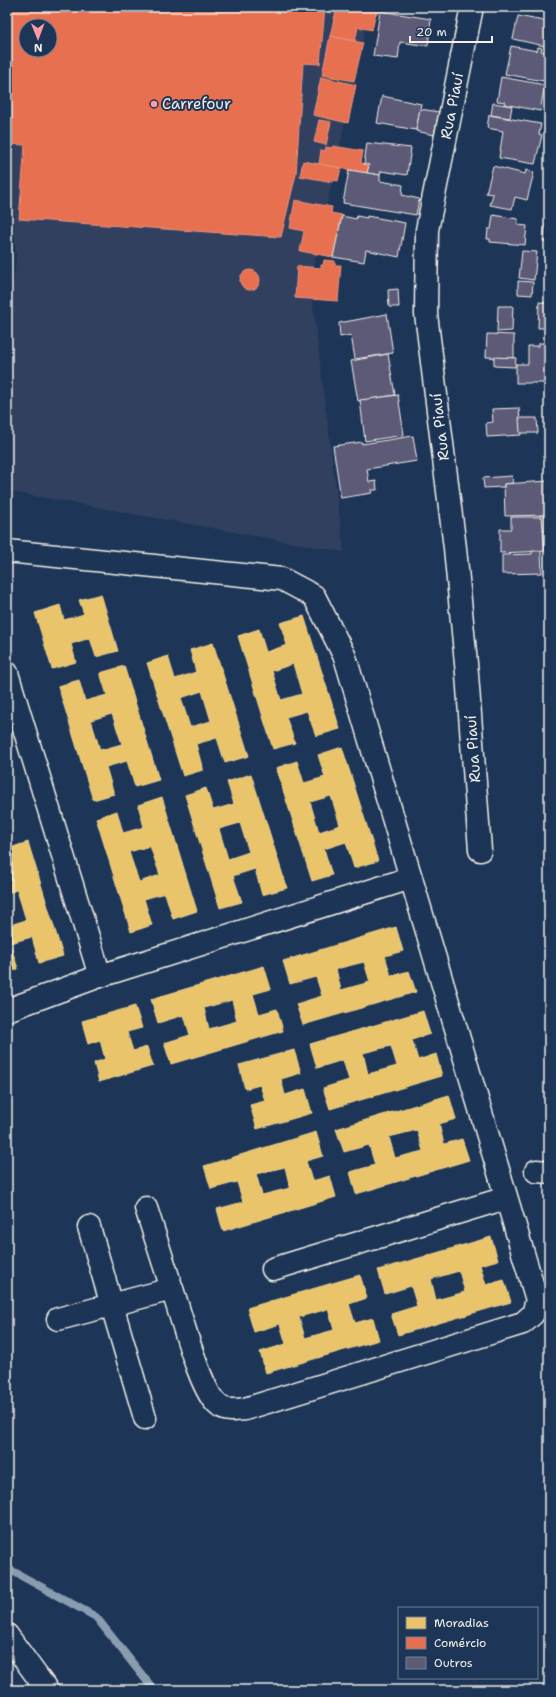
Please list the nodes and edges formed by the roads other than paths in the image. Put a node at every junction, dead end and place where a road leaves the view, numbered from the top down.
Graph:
1 (472, 7) edge
2 (7, 551) edge
3 (7, 673) edge
4 (480, 850) dead end
5 (411, 878) junction
6 (100, 976) junction
7 (7, 1010) edge
8 (506, 1198) junction
9 (146, 1208) dead end
10 (89, 1227) dead end
11 (273, 1269) dead end
12 (172, 1289) junction
13 (110, 1305) junction
14 (58, 1319) dead end
15 (144, 1418) dead end
16 (7, 1635) edge
17 (47, 1690) edge

1 - 4 street, Rua Piauí
2 - 5 street
3 - 6 street
5 - 6 street
5 - 8 street
6 - 7 street
8 - 11 street
8 - 12 street
9 - 12 street
10 - 13 street
12 - 13 street
13 - 14 street
13 - 15 street
16 - 17 street

